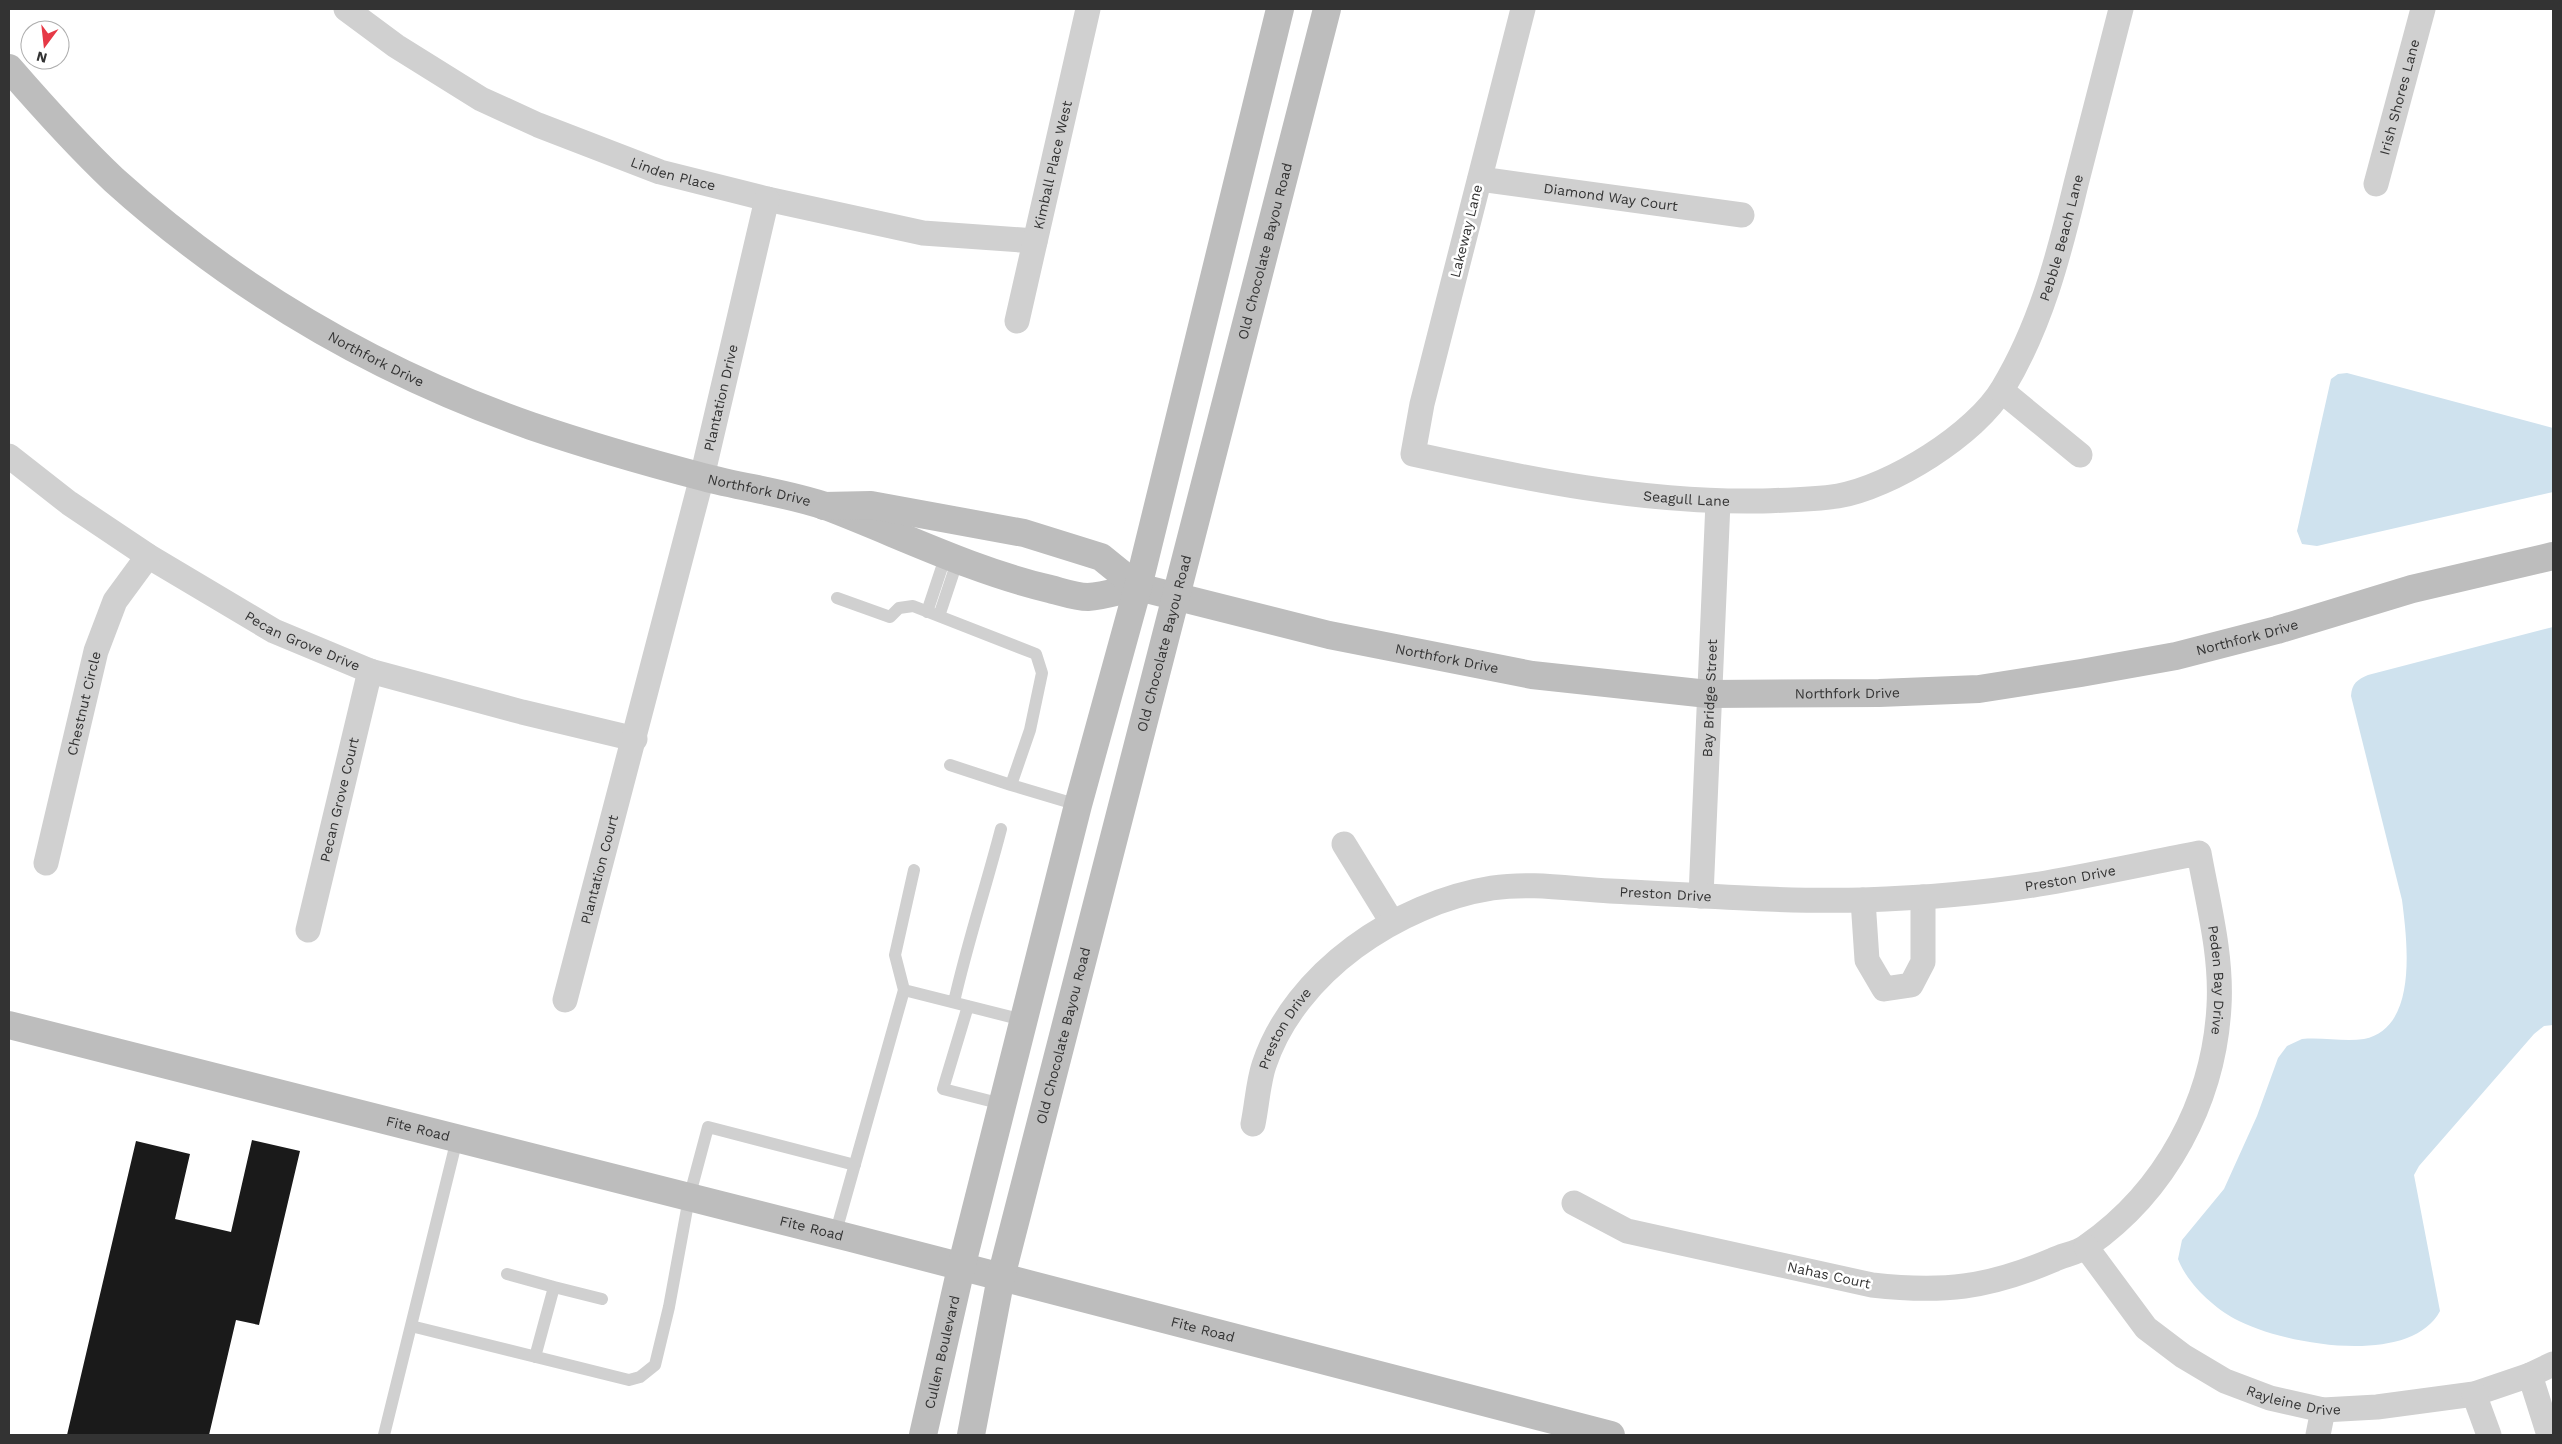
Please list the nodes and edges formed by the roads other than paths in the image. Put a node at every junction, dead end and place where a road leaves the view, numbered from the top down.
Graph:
1 (346, 9) edge
2 (1088, 9) edge
3 (1280, 9) edge
4 (1327, 9) edge
5 (1523, 9) edge
6 (2121, 9) edge
7 (2422, 9) edge
8 (9, 68) edge
9 (1480, 179) junction
10 (2376, 184) dead end
11 (766, 199) junction
12 (1742, 214) dead end
13 (1035, 241) junction
14 (1017, 321) dead end
15 (2002, 391) junction
16 (1952, 442) joint
17 (1412, 454) joint
18 (9, 456) edge
19 (2080, 456) dead end
20 (702, 477) junction
21 (1718, 502) junction
22 (824, 506) junction
23 (148, 556) junction
24 (2553, 556) edge
25 (952, 557) junction
26 (1138, 587) junction
27 (1177, 597) junction
28 (837, 598) dead end
29 (926, 612) junction
30 (939, 616) junction
31 (370, 671) junction
32 (1708, 694) junction
33 (635, 740) junction
34 (950, 764) dead end
35 (1011, 785) junction
36 (1078, 805) junction
37 (1001, 829) dead end
38 (1344, 844) dead end
39 (2199, 853) joint
40 (46, 863) dead end
41 (914, 870) dead end
42 (1701, 896) junction
43 (1923, 897) junction
44 (1864, 900) junction
45 (1392, 922) junction
46 (308, 930) dead end
47 (904, 990) junction
48 (565, 1000) dead end
49 (954, 1002) junction
50 (968, 1006) junction
51 (1023, 1020) junction
52 (9, 1026) edge
53 (1002, 1104) junction
54 (1253, 1124) dead end
55 (457, 1139) junction
56 (855, 1166) junction
57 (689, 1198) junction
58 (1574, 1203) dead end
59 (835, 1235) junction
60 (2086, 1247) junction
61 (960, 1268) junction
62 (507, 1274) dead end
63 (1000, 1277) junction
64 (554, 1287) junction
65 (602, 1299) dead end
66 (411, 1326) junction
67 (535, 1357) junction
68 (2553, 1364) edge
69 (2530, 1375) junction
70 (2474, 1394) junction
71 (2323, 1410) junction
72 (384, 1435) edge
73 (923, 1435) edge
74 (971, 1435) edge
75 (1611, 1435) edge
76 (2318, 1435) edge
77 (2489, 1435) edge
78 (2549, 1435) edge

1 - 11 street, Linden Place
2 - 13 street, Kimball Place West
3 - 26 street
4 - 27 street, Old Chocolate Bayou Road
5 - 9 street, Lakeway Lane
6 - 15 street, Pebble Beach Lane
7 - 10 street, Irish Shores Lane
8 - 20 street, Northfork Drive
9 - 12 street, Diamond Way Court
9 - 17 street, Lakeway Lane
11 - 13 street, Linden Place
11 - 20 street, Plantation Drive
13 - 14 street, Kimball Place West
15 - 16 street, Pebble Beach Lane
15 - 19 street
16 - 21 street, Seagull Lane
17 - 21 street, Seagull Lane
18 - 23 street, Pecan Grove Drive
20 - 22 street, Northfork Drive
20 - 33 street, Plantation Drive
21 - 32 street, Bay Bridge Street
22 - 25 street, Northfork Drive
22 - 26 street, Northfork Drive
23 - 31 street, Pecan Grove Drive
23 - 40 street, Chestnut Circle
24 - 32 street, Northfork Drive
25 - 26 street, Northfork Drive
25 - 29 lane
25 - 30 lane
26 - 27 street, Northfork Drive
26 - 36 street
27 - 32 street, Northfork Drive
27 - 63 street, Old Chocolate Bayou Road
28 - 29 lane
29 - 30 lane
30 - 35 lane
31 - 33 street, Pecan Grove Drive
31 - 46 street, Pecan Grove Court
32 - 42 street, Bay Bridge Street
33 - 48 street, Plantation Court
34 - 35 lane
35 - 36 lane
36 - 51 street
37 - 49 lane
38 - 45 street
39 - 43 street, Preston Drive
39 - 60 street, Peden Bay Drive
41 - 47 lane
42 - 44 street, Preston Drive
42 - 45 street, Preston Drive
43 - 44 street, Preston Drive
43 - 44 street
45 - 54 street, Preston Drive
47 - 49 lane
47 - 56 lane
49 - 50 lane
50 - 51 lane
50 - 53 lane
51 - 53 street
52 - 55 street, Fite Road
53 - 61 street
55 - 57 street, Fite Road
55 - 66 lane
56 - 57 lane
56 - 59 lane
57 - 59 street, Fite Road
57 - 67 lane
58 - 60 street, Nahas Court
59 - 61 street, Fite Road
60 - 71 street, Rayleine Drive
61 - 63 street, Fite Road
61 - 73 street, Cullen Boulevard
62 - 64 lane
63 - 74 street
63 - 75 street, Fite Road
64 - 65 lane
64 - 67 lane
66 - 67 lane
66 - 72 lane
68 - 69 street, Rayleine Drive
69 - 70 street, Rayleine Drive
69 - 78 street
70 - 71 street, Rayleine Drive
70 - 77 street
71 - 76 street

